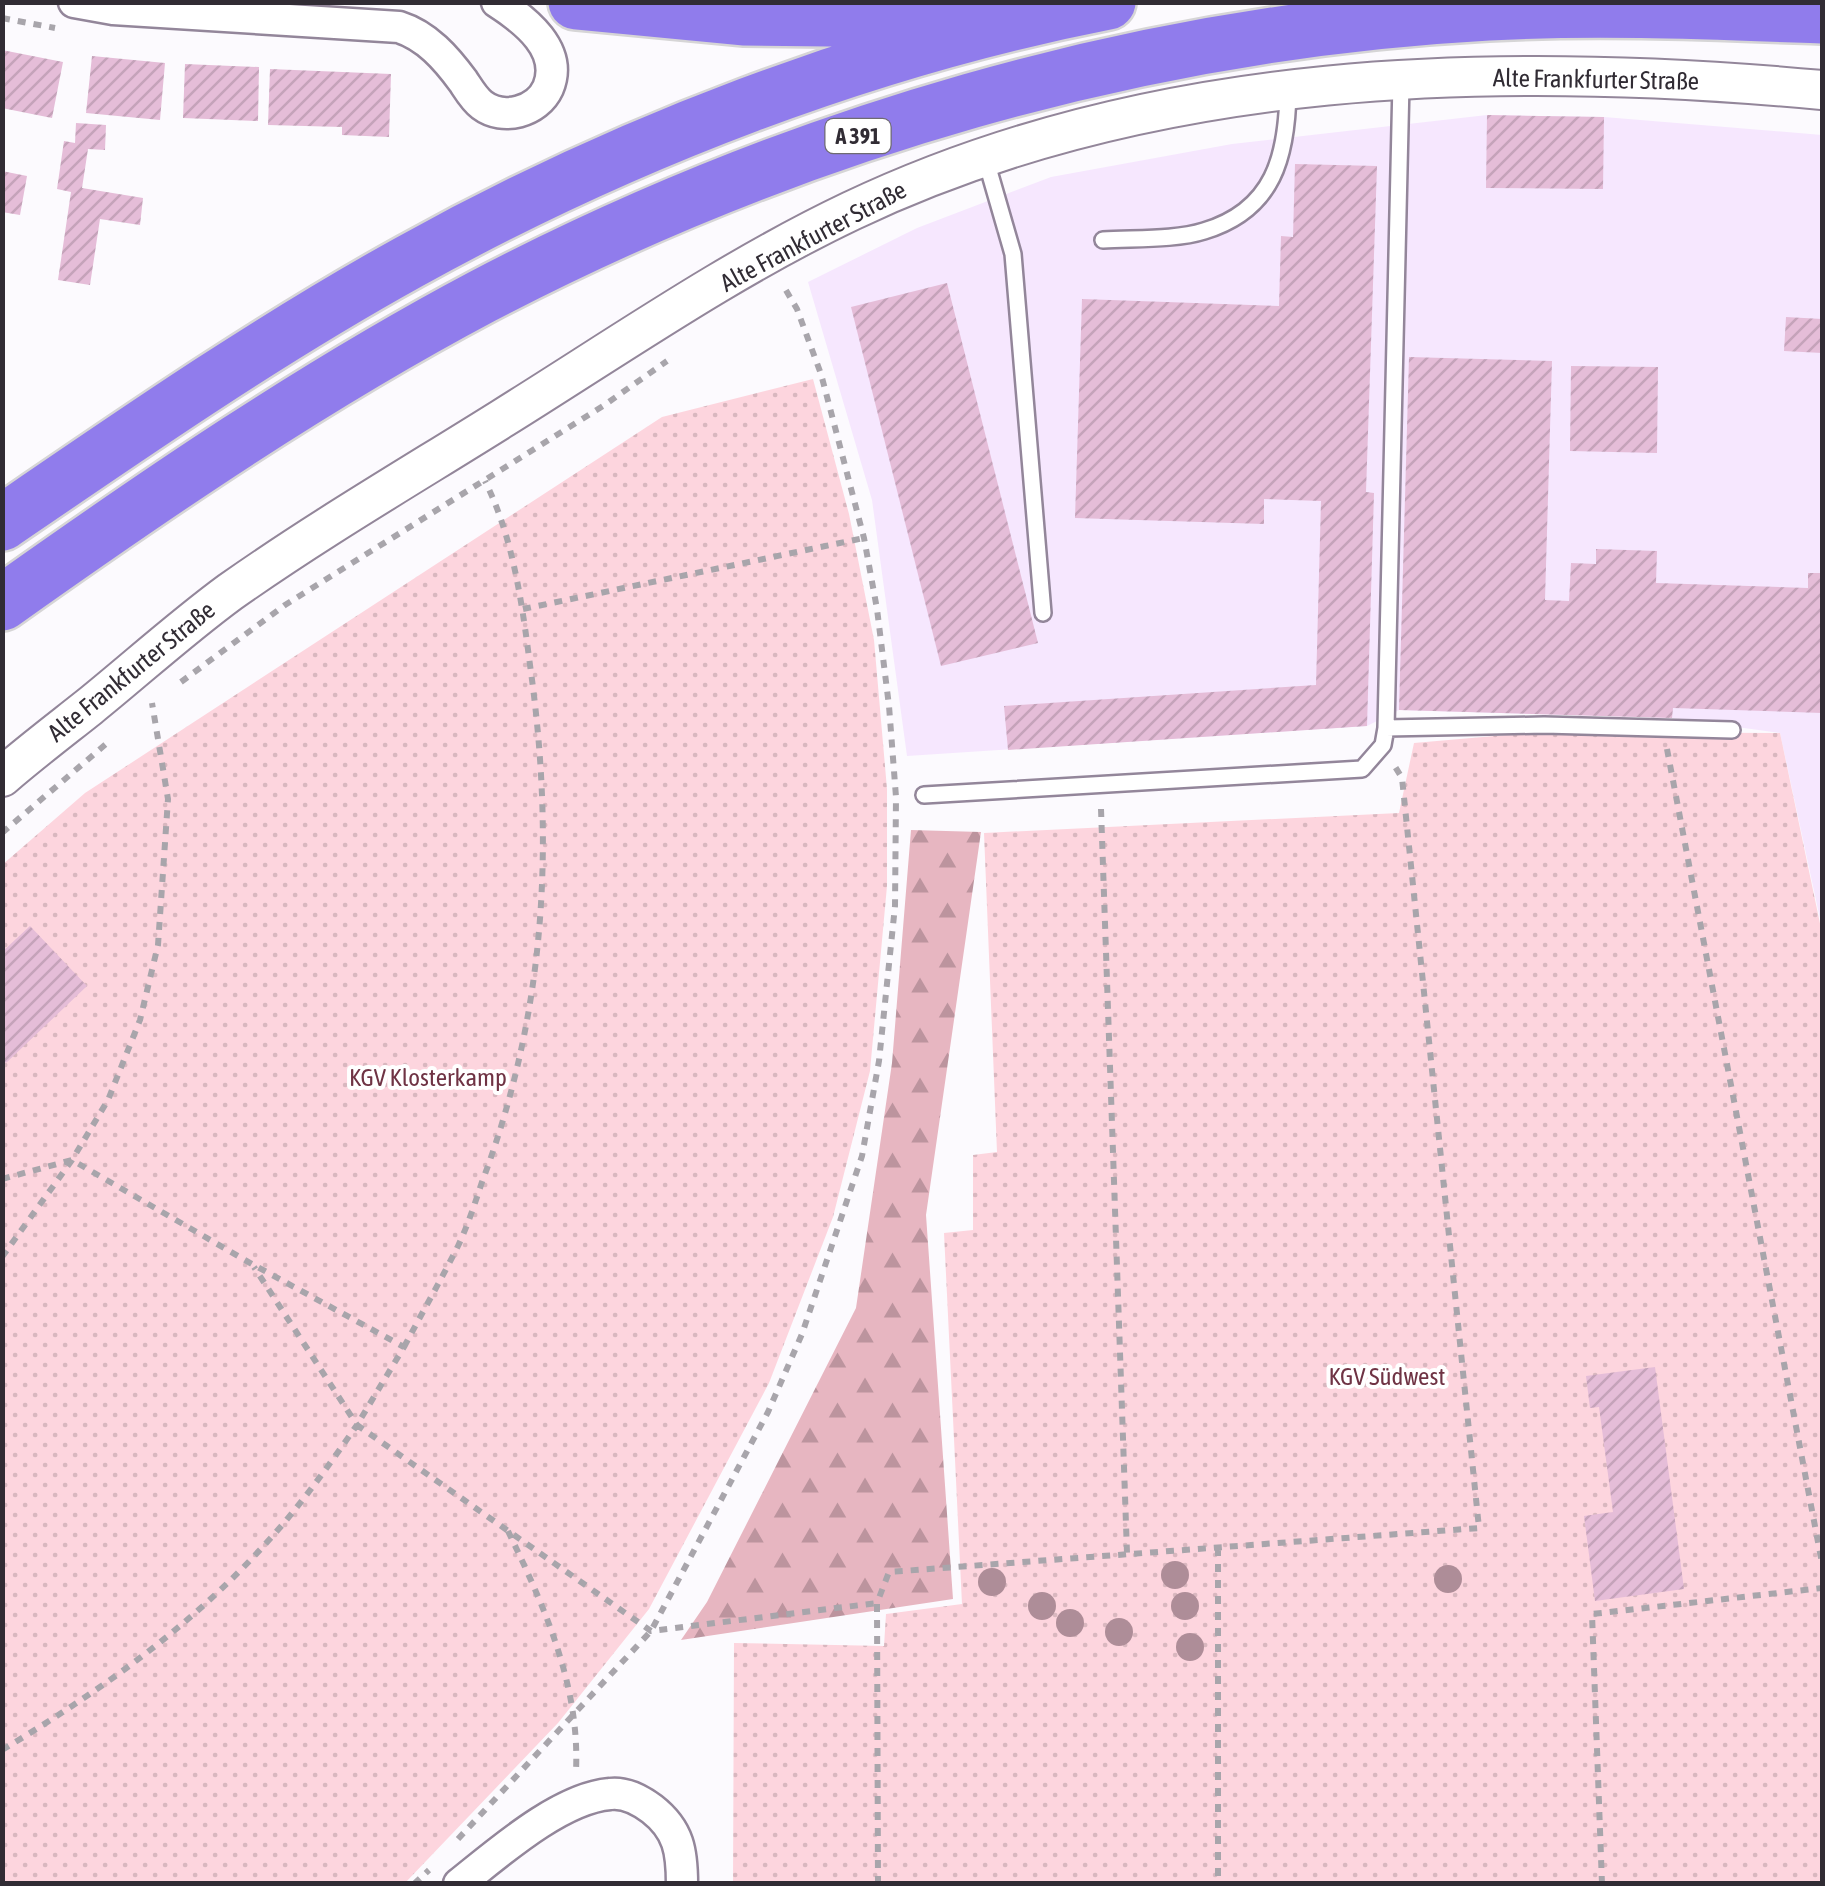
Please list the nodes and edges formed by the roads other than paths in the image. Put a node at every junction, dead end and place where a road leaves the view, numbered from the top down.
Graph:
1 (74, 2) edge
2 (498, 2) edge
3 (576, 2) edge
4 (959, 2) edge
5 (1108, 2) edge
6 (1822, 16) edge
7 (1402, 79) junction
8 (1288, 89) junction
9 (1822, 90) edge
10 (985, 157) junction
11 (1103, 240) dead end
12 (2, 524) edge
13 (2, 603) edge
14 (1042, 613) dead end
15 (1732, 730) dead end
16 (1385, 737) junction
17 (2, 777) edge
18 (924, 795) dead end
19 (459, 1884) edge
20 (682, 1884) edge

1 - 2 street
3 - 4 highway
5 - 12 highway
6 - 13 highway, A 391
7 - 8 street, Alte Frankfurter Straße
7 - 9 street, Alte Frankfurter Straße
7 - 16 lane
8 - 10 street, Alte Frankfurter Straße
8 - 11 lane
10 - 14 lane
10 - 17 street, Alte Frankfurter Straße
15 - 16 lane
16 - 18 lane
19 - 20 street

